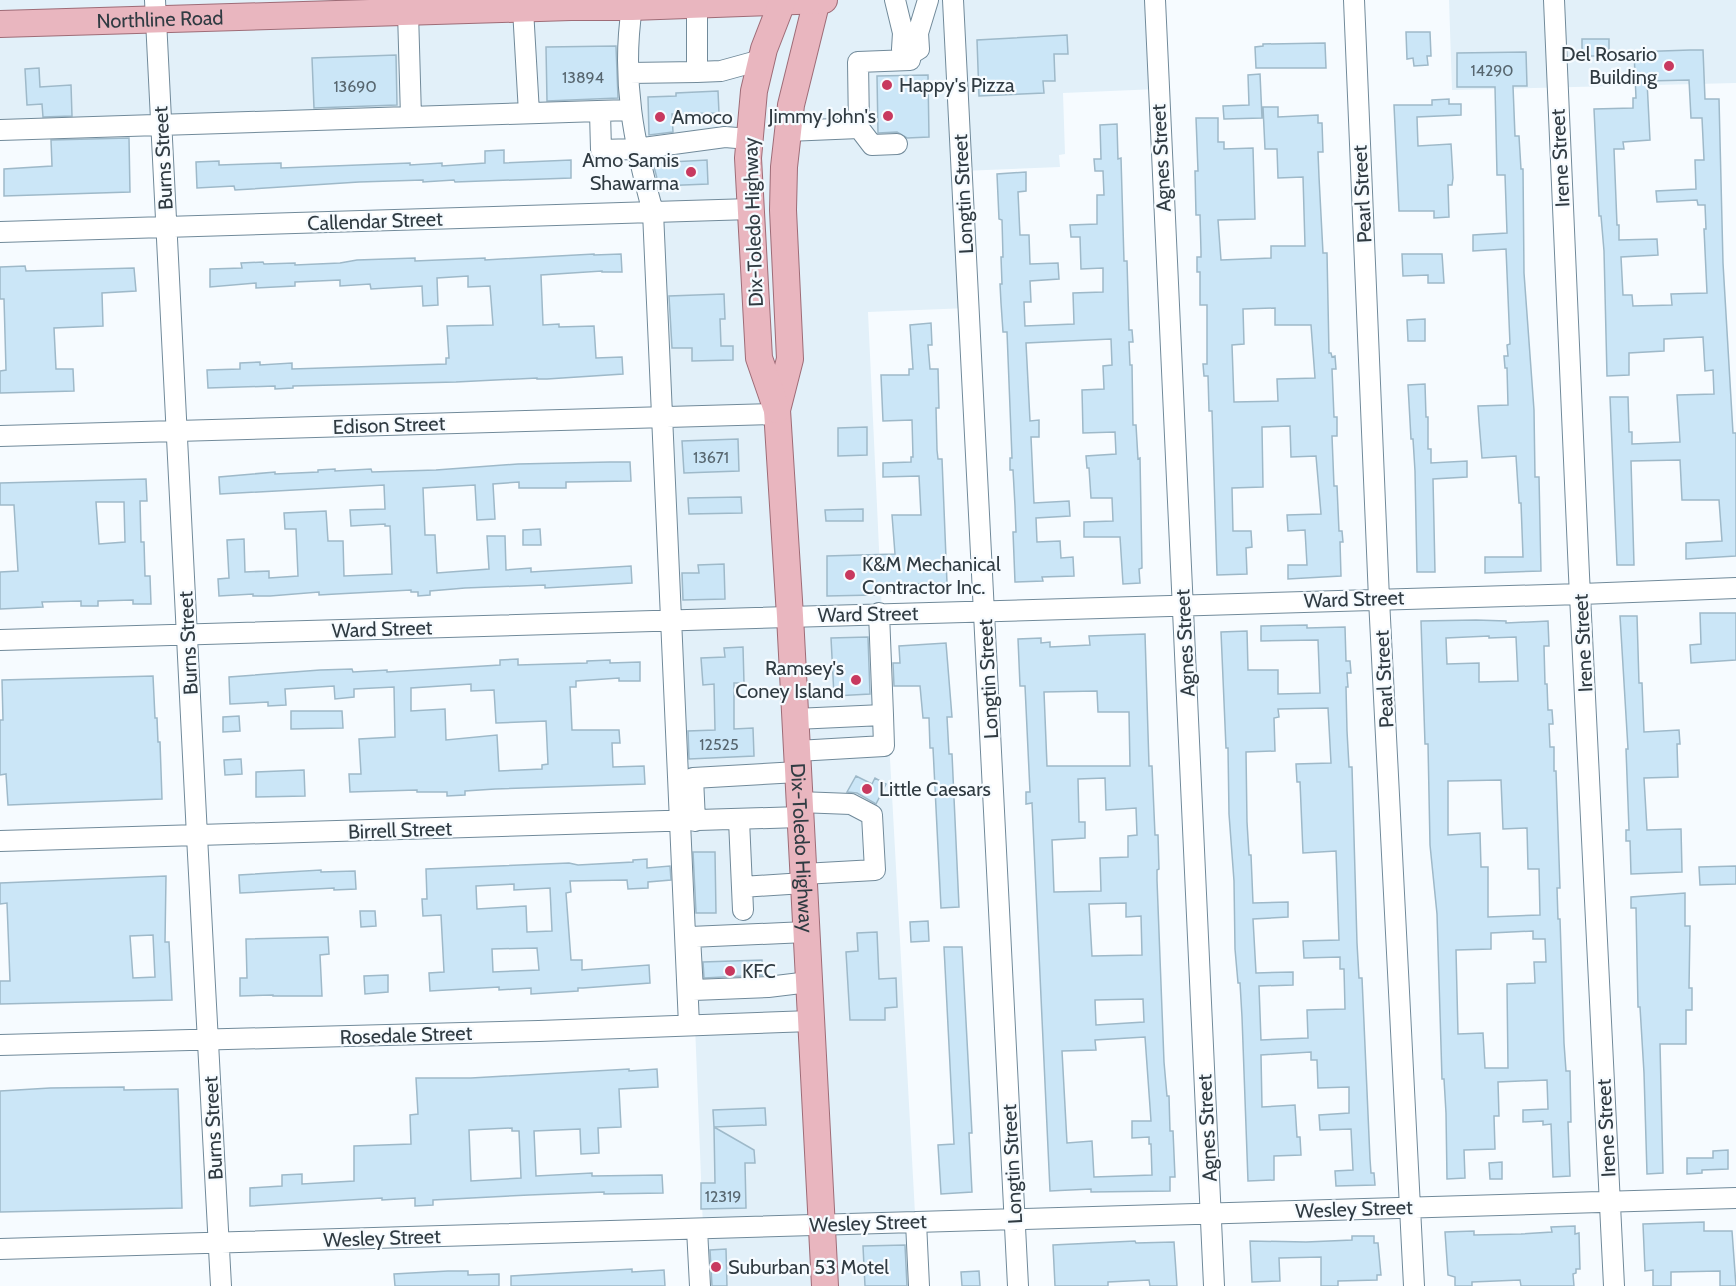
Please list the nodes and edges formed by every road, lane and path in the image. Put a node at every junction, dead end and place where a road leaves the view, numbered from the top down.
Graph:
1 (817, 0) edge
2 (824, 0) edge
3 (895, 0) edge
4 (928, 0) edge
5 (953, 0) edge
6 (1155, 0) edge
7 (1354, 0) edge
8 (1554, 0) edge
9 (782, 1) edge
10 (555, 4) edge
11 (641, 5) edge
12 (698, 5) junction
13 (352, 7) edge
14 (247, 8) edge
15 (523, 9) junction
16 (156, 10) edge
17 (408, 12) junction
18 (0, 24) edge
19 (911, 54) junction
20 (761, 60) junction
21 (697, 72) junction
22 (629, 73) junction
23 (600, 111) junction
24 (630, 111) junction
25 (529, 114) junction
26 (411, 117) junction
27 (162, 125) junction
28 (859, 128) junction
29 (0, 130) edge
30 (787, 131) junction
31 (749, 139) junction
32 (897, 144) dead end
33 (636, 149) junction
34 (751, 209) junction
35 (653, 212) junction
36 (167, 227) junction
37 (0, 232) edge
38 (777, 412) junction
39 (662, 418) junction
40 (177, 431) junction
41 (0, 436) edge
42 (1736, 588) edge
43 (1581, 594) junction
44 (1379, 599) junction
45 (1183, 604) junction
46 (984, 610) junction
47 (879, 613) junction
48 (790, 616) junction
49 (671, 620) junction
50 (188, 635) junction
51 (0, 640) edge
52 (883, 715) junction
53 (795, 719) junction
54 (797, 761) junction
55 (800, 809) junction
56 (739, 820) junction
57 (687, 821) junction
58 (197, 836) junction
59 (0, 841) edge
60 (804, 878) junction
61 (742, 887) junction
62 (743, 910) dead end
63 (806, 932) junction
64 (809, 982) junction
65 (811, 1021) junction
66 (689, 1025) junction
67 (209, 1040) junction
68 (0, 1046) edge
69 (1736, 1198) edge
70 (1610, 1202) junction
71 (1410, 1208) junction
72 (1211, 1214) junction
73 (1015, 1219) junction
74 (916, 1222) junction
75 (822, 1224) junction
76 (697, 1229) junction
77 (219, 1243) junction
78 (0, 1249) edge
79 (221, 1286) edge
80 (700, 1286) edge
81 (825, 1286) edge
82 (919, 1286) edge
83 (1018, 1286) edge
84 (1214, 1286) edge
85 (1414, 1286) edge
86 (1614, 1286) edge

1 - 2 main road, Northline Road
1 - 9 main road, Northline Road
1 - 30 main road, Dix-Toledo Highway
3 - 19 street
4 - 19 street
5 - 46 street, Longtin Street
6 - 45 street, Agnes Street
7 - 44 street, Pearl Street
8 - 43 street, Irene Street
9 - 12 main road, Northline Road
9 - 20 main road, Dix-Toledo Highway
10 - 11 main road, Northline Road
10 - 15 main road, Northline Road
11 - 12 main road, Northline Road
11 - 22 street
12 - 21 street
13 - 14 main road, Northline Road
13 - 17 main road, Northline Road
14 - 16 main road, Northline Road
15 - 17 main road, Northline Road
15 - 25 street
16 - 18 main road, Northline Road
16 - 27 street, Burns Street
17 - 26 street
19 - 28 street
20 - 21 street
20 - 31 main road, Dix-Toledo Highway
21 - 22 street
22 - 24 street
23 - 24 street
23 - 25 street
23 - 33 street
24 - 33 street
25 - 26 street
26 - 27 street
27 - 29 street
27 - 36 street, Burns Street
28 - 30 street
28 - 32 street
30 - 38 main road, Dix-Toledo Highway
31 - 33 street
31 - 34 main road, Dix-Toledo Highway
33 - 35 street
34 - 35 street, Callendar Street
34 - 38 main road, Dix-Toledo Highway
35 - 36 street, Callendar Street
35 - 39 street
36 - 37 street, Callendar Street
36 - 40 street, Burns Street
38 - 39 street, Edison Street
38 - 48 main road, Dix-Toledo Highway
39 - 40 street, Edison Street
39 - 49 street
40 - 41 street, Edison Street
40 - 50 street, Burns Street
42 - 43 street, Ward Street
43 - 44 street, Ward Street
43 - 70 street, Irene Street
44 - 45 street, Ward Street
44 - 71 street, Pearl Street
45 - 46 street, Ward Street
45 - 72 street, Agnes Street
46 - 47 street, Ward Street
46 - 73 street, Longtin Street
47 - 48 street, Ward Street
47 - 52 street
48 - 49 street, Ward Street
48 - 53 main road, Dix-Toledo Highway
49 - 50 street, Ward Street
49 - 57 street
50 - 51 street, Ward Street
50 - 58 street, Burns Street
52 - 53 street
52 - 54 street
53 - 54 main road, Dix-Toledo Highway
54 - 55 main road, Dix-Toledo Highway
54 - 57 street
55 - 56 street, Birrell Street
55 - 60 main road, Dix-Toledo Highway
55 - 60 street, Birrell Street
56 - 57 street, Birrell Street
56 - 61 street
57 - 58 street, Birrell Street
57 - 66 street
58 - 59 street, Birrell Street
58 - 67 street, Burns Street
60 - 61 street
60 - 63 main road, Dix-Toledo Highway
61 - 62 street
63 - 64 main road, Dix-Toledo Highway
63 - 64 street
64 - 65 main road, Dix-Toledo Highway
65 - 66 street, Rosedale Street
65 - 75 main road, Dix-Toledo Highway
66 - 67 street, Rosedale Street
67 - 68 street, Rosedale Street
67 - 77 street, Burns Street
69 - 70 street, Wesley Street
70 - 71 street, Wesley Street
70 - 86 street, Irene Street
71 - 72 street, Wesley Street
71 - 85 street, Pearl Street
72 - 73 street, Wesley Street
72 - 84 street, Agnes Street
73 - 74 street, Wesley Street
73 - 83 street, Longtin Street
74 - 75 street, Wesley Street
74 - 82 street
75 - 76 street, Wesley Street
75 - 81 main road, Dix-Toledo Highway
76 - 77 street, Wesley Street
76 - 80 street
77 - 78 street, Wesley Street
77 - 79 street, Burns Street

